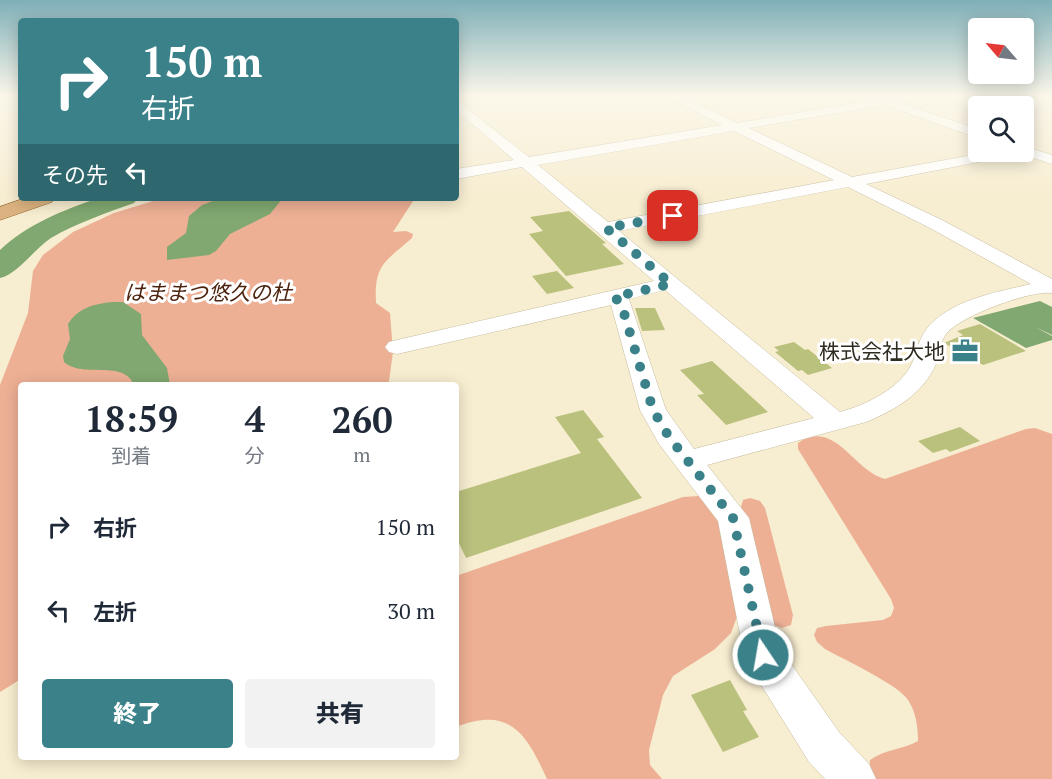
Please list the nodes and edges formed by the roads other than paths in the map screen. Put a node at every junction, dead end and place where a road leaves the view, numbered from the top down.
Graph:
1 (489, 131) edge
2 (704, 131) edge
3 (746, 131) edge
4 (1052, 143) edge
5 (1034, 147) edge
6 (1034, 153) edge
7 (968, 160) edge
8 (1052, 160) edge
9 (527, 162) junction
10 (459, 173) edge
11 (850, 182) junction
12 (37, 201) edge
13 (0, 214) edge
14 (606, 228) junction
15 (671, 284) junction
16 (1051, 286) edge
17 (614, 297) junction
18 (397, 347) dead end
19 (835, 422) junction
20 (688, 460) junction
21 (854, 779) edge

1 - 9 street
2 - 9 street
3 - 11 street
4 - 5 street
6 - 8 street
7 - 11 street
9 - 10 street
9 - 14 street
11 - 14 street
11 - 16 street
12 - 13 main road
14 - 15 street
15 - 17 street
15 - 19 street
16 - 19 street
17 - 18 street
17 - 20 street
19 - 20 street
20 - 21 street

